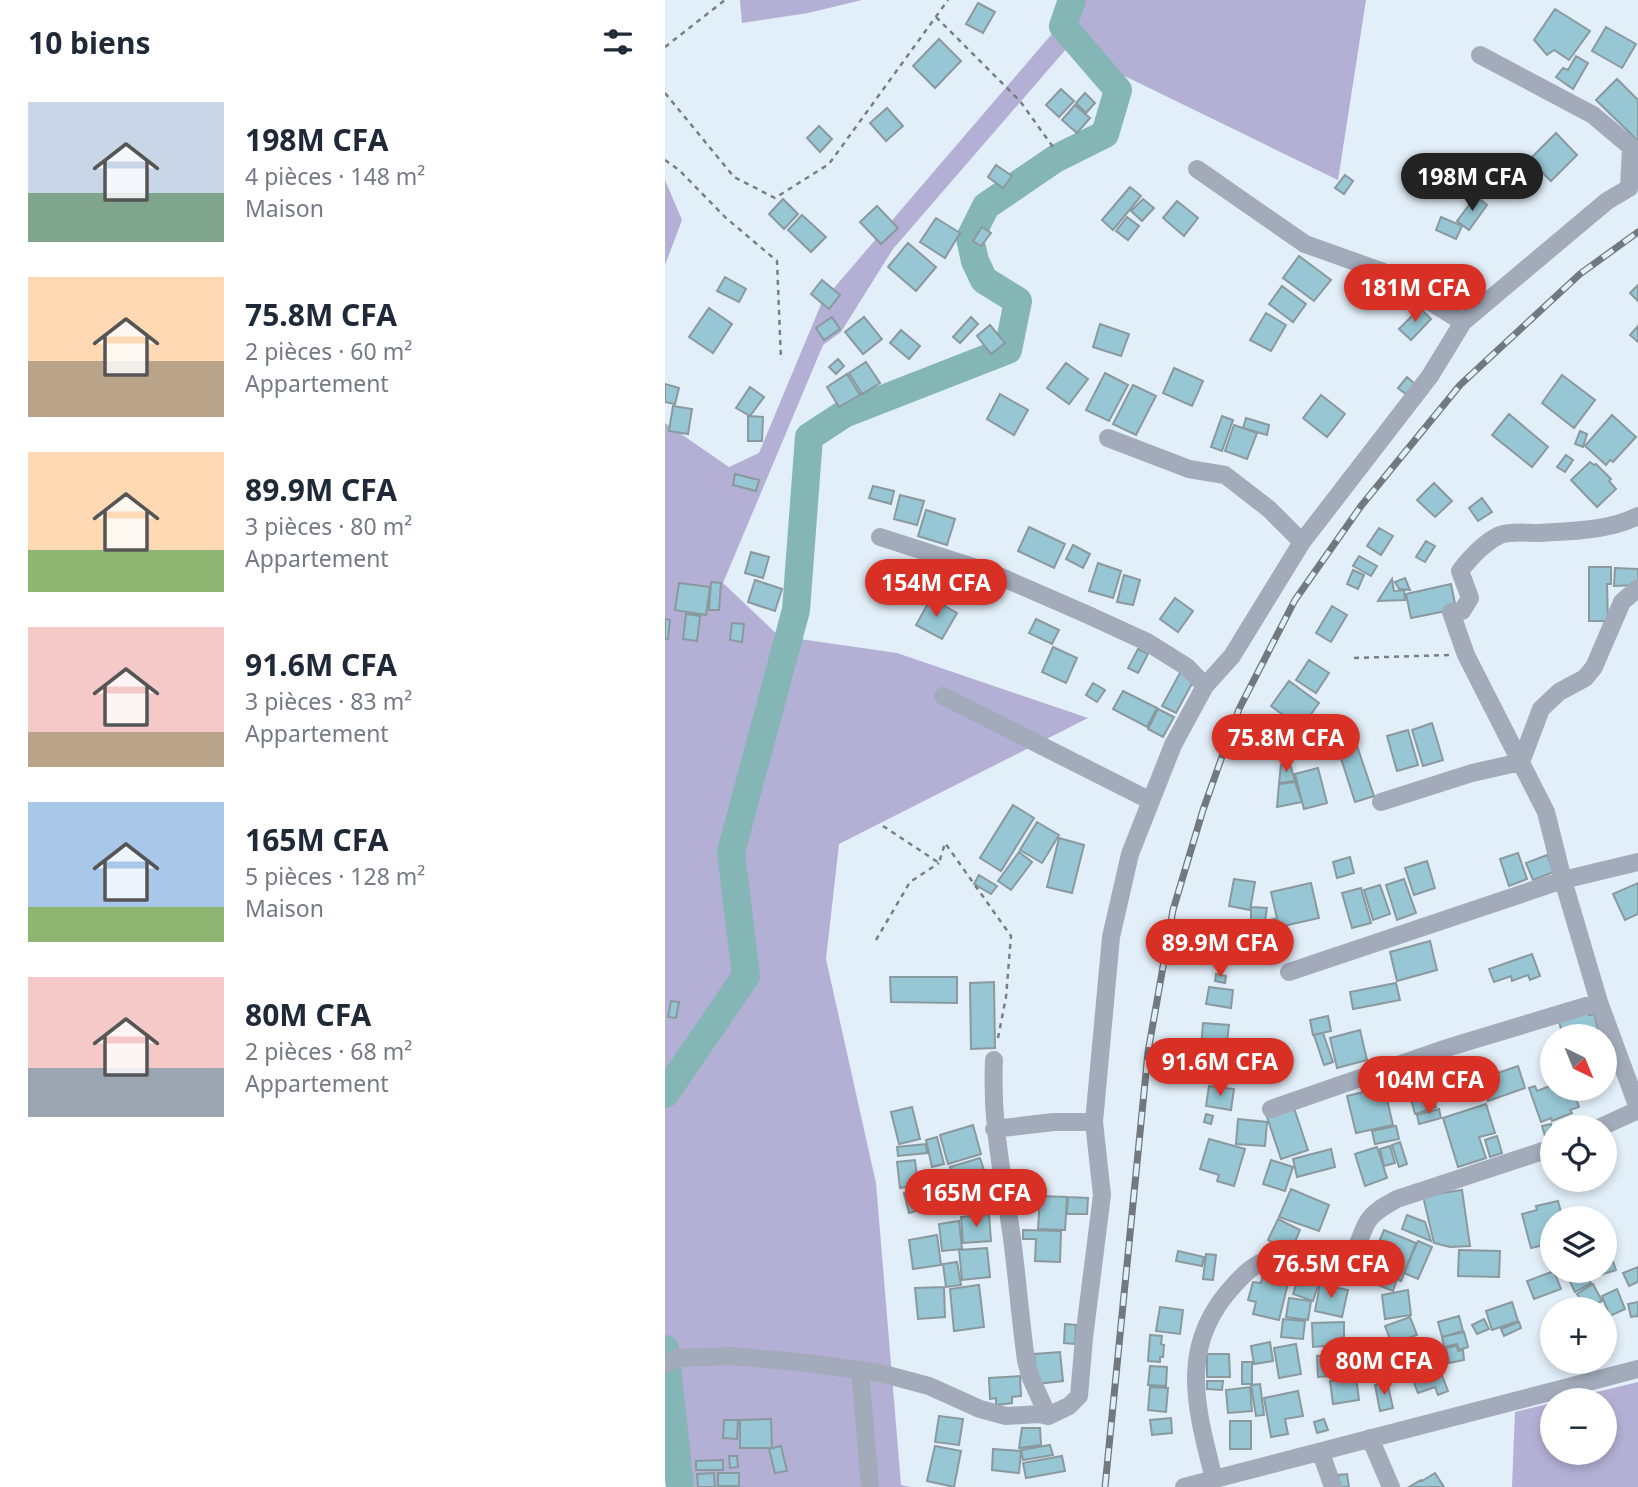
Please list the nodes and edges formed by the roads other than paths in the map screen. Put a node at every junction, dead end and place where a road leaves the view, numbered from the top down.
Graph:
1 (1480, 55) dead end
2 (1197, 169) dead end
3 (1463, 322) junction
4 (1108, 438) dead end
5 (1638, 516) edge
6 (880, 537) dead end
7 (1302, 542) junction
8 (1638, 588) edge
9 (1205, 686) junction
10 (943, 696) dead end
11 (1521, 762) junction
12 (1151, 801) junction
13 (1381, 802) dead end
14 (1638, 862) edge
15 (1563, 880) junction
16 (1289, 972) dead end
17 (1599, 1002) junction
18 (994, 1060) road end
19 (1271, 1109) dead end
20 (1638, 1109) edge
21 (1617, 1119) edge
22 (1094, 1122) junction
23 (994, 1129) junction
24 (1540, 1152) edge
25 (671, 1361) edge
26 (1638, 1369) edge
27 (860, 1370) junction
28 (1048, 1416) junction
29 (1370, 1438) junction
30 (1321, 1452) junction
31 (1221, 1481) edge
32 (870, 1487) edge
33 (1184, 1487) edge
34 (1333, 1487) edge
35 (1391, 1487) edge

1 - 3 street
2 - 3 street
3 - 7 street
4 - 7 street
5 - 11 street
6 - 9 street
7 - 9 street
8 - 11 street
9 - 12 street
10 - 12 street
11 - 13 street
11 - 15 street
12 - 22 street
14 - 15 street
15 - 16 street
15 - 17 street
17 - 19 street
17 - 20 street
18 - 23 street
20 - 21 street
22 - 23 street
22 - 28 street
23 - 28 street
24 - 31 street
25 - 27 street
26 - 29 street
27 - 28 street
27 - 32 street
29 - 30 street
29 - 35 street
30 - 31 street
30 - 34 street
31 - 33 street

